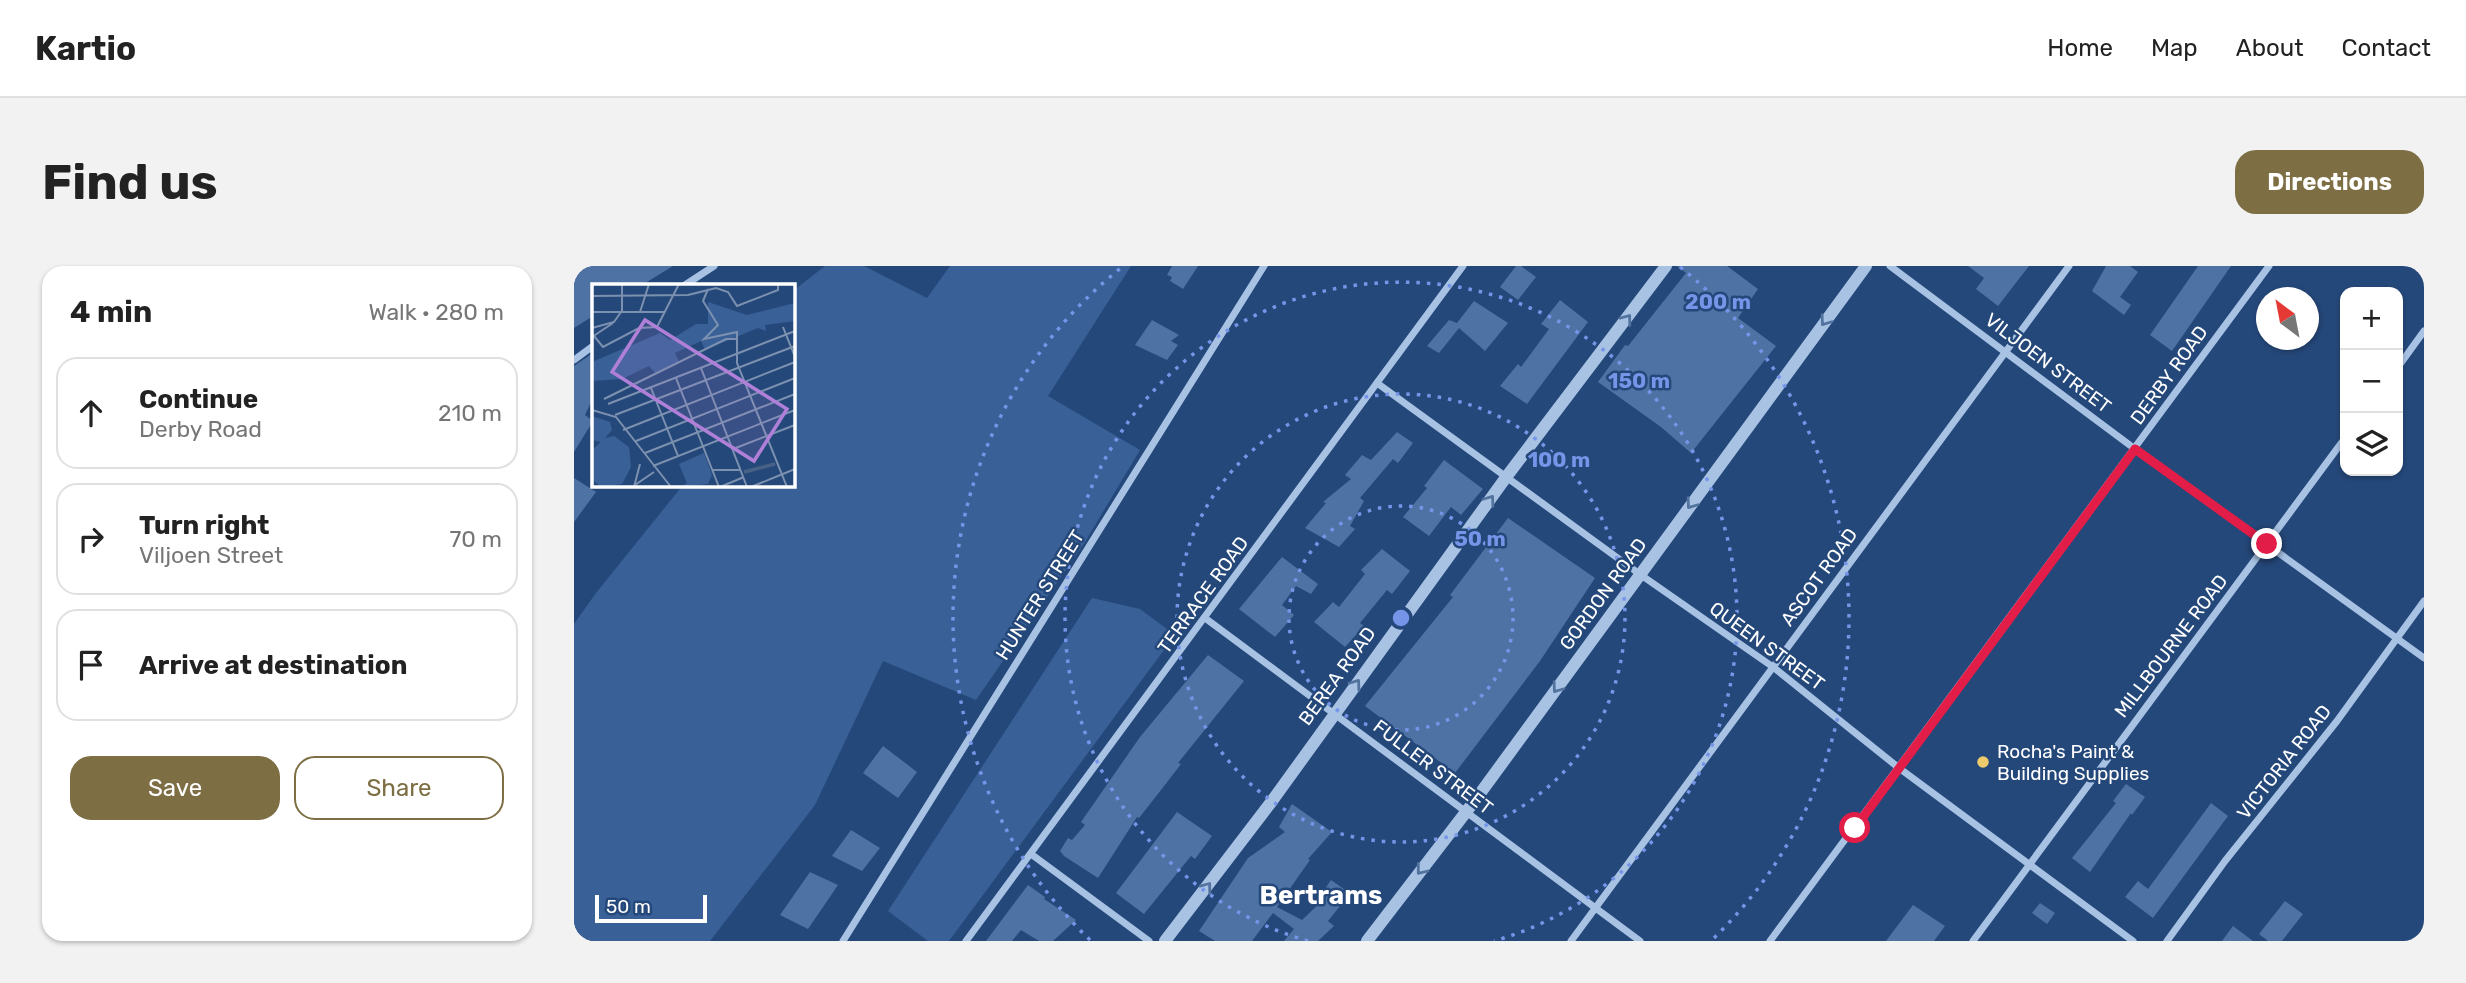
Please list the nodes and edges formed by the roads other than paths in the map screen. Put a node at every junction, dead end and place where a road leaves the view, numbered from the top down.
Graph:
1 (715, 266) edge
2 (1264, 266) edge
3 (1463, 266) edge
4 (1666, 266) edge
5 (1866, 266) edge
6 (1890, 266) edge
7 (2069, 266) edge
8 (2269, 266) edge
9 (687, 284) edge
10 (2424, 331) edge
11 (592, 347) edge
12 (2006, 351) junction
13 (574, 360) edge
14 (2403, 360) edge
15 (1377, 383) junction
16 (2340, 445) edge
17 (2135, 449) junction
18 (1507, 477) junction
19 (2267, 544) junction
20 (1641, 575) junction
21 (2424, 601) edge
22 (1205, 618) junction
23 (2396, 638) junction
24 (2424, 658) edge
25 (1773, 667) junction
26 (1334, 713) junction
27 (1899, 768) junction
28 (1466, 811) junction
29 (1031, 854) junction
30 (2030, 863) junction
31 (1595, 908) junction
32 (843, 941) edge
33 (966, 941) edge
34 (1149, 941) edge
35 (1165, 941) edge
36 (1367, 941) edge
37 (1571, 941) edge
38 (1640, 941) edge
39 (1770, 941) edge
40 (1973, 941) edge
41 (2133, 941) edge
42 (2167, 941) edge

1 - 9 street
2 - 32 street, HUNTER STREET
3 - 15 street, TERRACE ROAD
18 -> 4 street, BEREA ROAD
5 -> 20 street, GORDON ROAD
6 - 12 street, VILJOEN STREET
7 - 12 street, ASCOT ROAD
8 - 17 street, DERBY ROAD
10 - 14 street
11 - 13 street
12 - 17 street, VILJOEN STREET
12 - 25 street, ASCOT ROAD
15 - 18 street, QUEEN STREET
15 - 22 street, TERRACE ROAD
16 - 19 street, MILLBOURNE ROAD
17 - 19 street, VILJOEN STREET
17 - 27 street, DERBY ROAD
18 - 20 street, QUEEN STREET
26 -> 18 street, BEREA ROAD
19 - 23 street, VILJOEN STREET
19 - 30 street, MILLBOURNE ROAD
20 - 25 street, QUEEN STREET
20 -> 28 street, GORDON ROAD
21 - 23 street, VICTORIA ROAD
22 - 26 street, FULLER STREET
22 - 29 street, TERRACE ROAD
23 - 24 street, VILJOEN STREET
23 - 42 street, VICTORIA ROAD
25 - 27 street, QUEEN STREET
25 - 31 street, ASCOT ROAD
26 - 28 street, FULLER STREET
35 -> 26 street, BEREA ROAD
27 - 30 street, QUEEN STREET
27 - 39 street, DERBY ROAD
28 - 31 street, FULLER STREET
28 -> 36 street, GORDON ROAD
29 - 33 street, TERRACE ROAD
29 - 34 street
30 - 40 street, MILLBOURNE ROAD
30 - 41 street, QUEEN STREET
31 - 37 street, ASCOT ROAD
31 - 38 street, FULLER STREET

